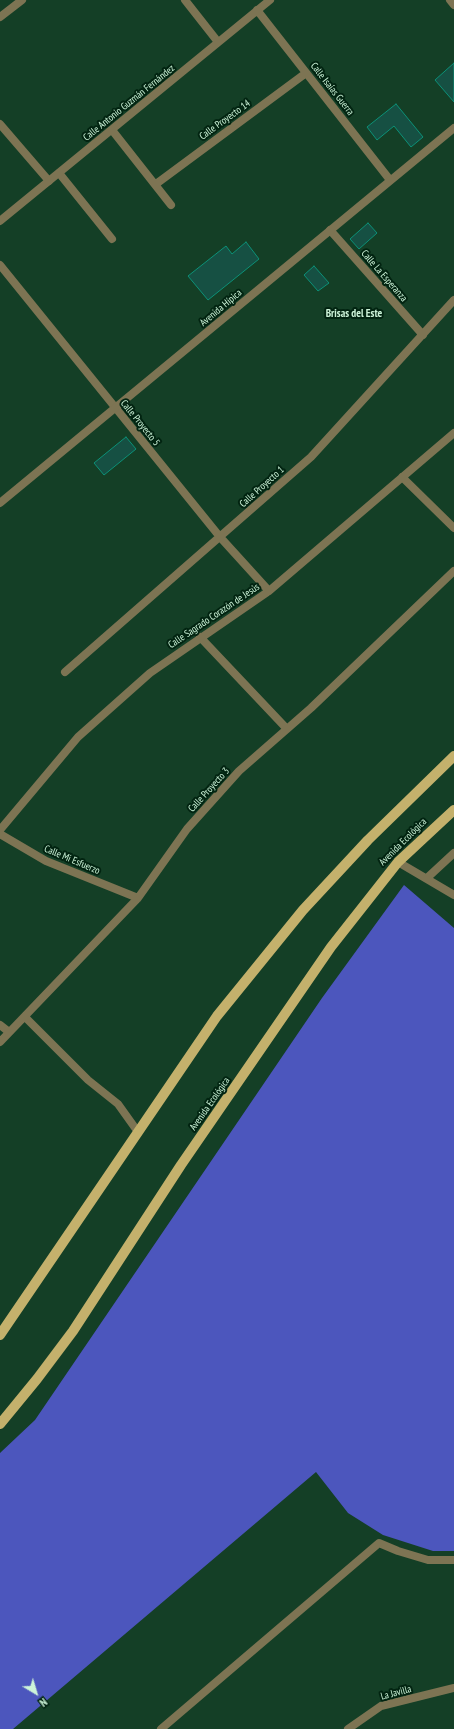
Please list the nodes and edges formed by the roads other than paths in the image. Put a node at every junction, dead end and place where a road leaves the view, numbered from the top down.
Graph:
1 (22, 0) edge
2 (185, 0) edge
3 (270, 0) edge
4 (450, 0) edge
5 (454, 5) edge
6 (257, 10) junction
7 (0, 17) edge
8 (218, 42) junction
9 (306, 73) junction
10 (0, 124) edge
11 (454, 128) edge
12 (112, 130) junction
13 (58, 173) junction
14 (390, 180) junction
15 (49, 181) junction
16 (156, 184) junction
17 (171, 205) dead end
18 (0, 221) edge
19 (330, 230) junction
20 (112, 239) dead end
21 (0, 265) edge
22 (454, 300) edge
23 (423, 334) junction
24 (115, 408) junction
25 (454, 433) edge
26 (402, 477) junction
27 (0, 503) edge
28 (454, 528) edge
29 (220, 537) junction
30 (454, 571) edge
31 (269, 591) junction
32 (200, 637) junction
33 (65, 672) dead end
34 (287, 729) junction
35 (454, 756) edge
36 (454, 810) edge
37 (0, 830) edge
38 (0, 834) edge
39 (454, 853) edge
40 (398, 862) junction
41 (427, 878) junction
42 (454, 895) edge
43 (138, 898) junction
44 (25, 1017) junction
45 (0, 1025) edge
46 (9, 1032) junction
47 (0, 1042) edge
48 (138, 1132) junction
49 (0, 1335) edge
50 (0, 1424) edge
51 (454, 1560) edge
52 (454, 1688) edge
53 (161, 1729) edge
54 (348, 1729) edge

1 - 7 street
2 - 8 street
3 - 6 street, Calle Antonio Guzmán Fernández
4 - 5 street
6 - 8 street, Calle Antonio Guzmán Fernández
6 - 9 street, Calle Isaías Guerra
8 - 12 street, Calle Antonio Guzmán Fernández
9 - 14 street, Calle Isaías Guerra
9 - 16 street, Calle Proyecto 14
10 - 15 street
11 - 14 street, Avenida Hípica
12 - 13 street, Calle Antonio Guzmán Fernández
12 - 16 street
13 - 15 street, Calle Antonio Guzmán Fernández
13 - 20 street
14 - 19 street, Avenida Hípica
15 - 18 street, Calle Antonio Guzmán Fernández
16 - 17 street
19 - 23 street, Calle La Esperanza
19 - 24 street, Avenida Hípica
21 - 24 street, Calle Proyecto 5
22 - 23 street, Calle Proyecto 1
23 - 29 street, Calle Proyecto 1
24 - 27 street, Avenida Hípica
24 - 29 street, Calle Proyecto 5
25 - 26 street, Calle Sagrado Corazón de Jesús
26 - 28 street
26 - 31 street, Calle Sagrado Corazón de Jesús
29 - 31 street, Calle Proyecto 5
29 - 33 street, Calle Proyecto 1
30 - 34 street, Calle Proyecto 3
31 - 32 street, Calle Sagrado Corazón de Jesús
32 - 34 street
32 - 37 street, Calle Sagrado Corazón de Jesús
34 - 43 street, Calle Proyecto 3
35 - 48 main road
36 - 40 main road, Avenida Ecológica
38 - 43 street, Calle Mi Esfuerzo
39 - 41 street
40 - 41 street
40 - 50 main road, Avenida Ecológica
41 - 42 street
43 - 44 street, Calle Proyecto 3
44 - 46 street, Calle Proyecto 3
44 - 48 street
45 - 46 street
46 - 47 street, Calle Proyecto 3
48 - 49 main road
51 - 53 street
52 - 54 street, La Javilla

